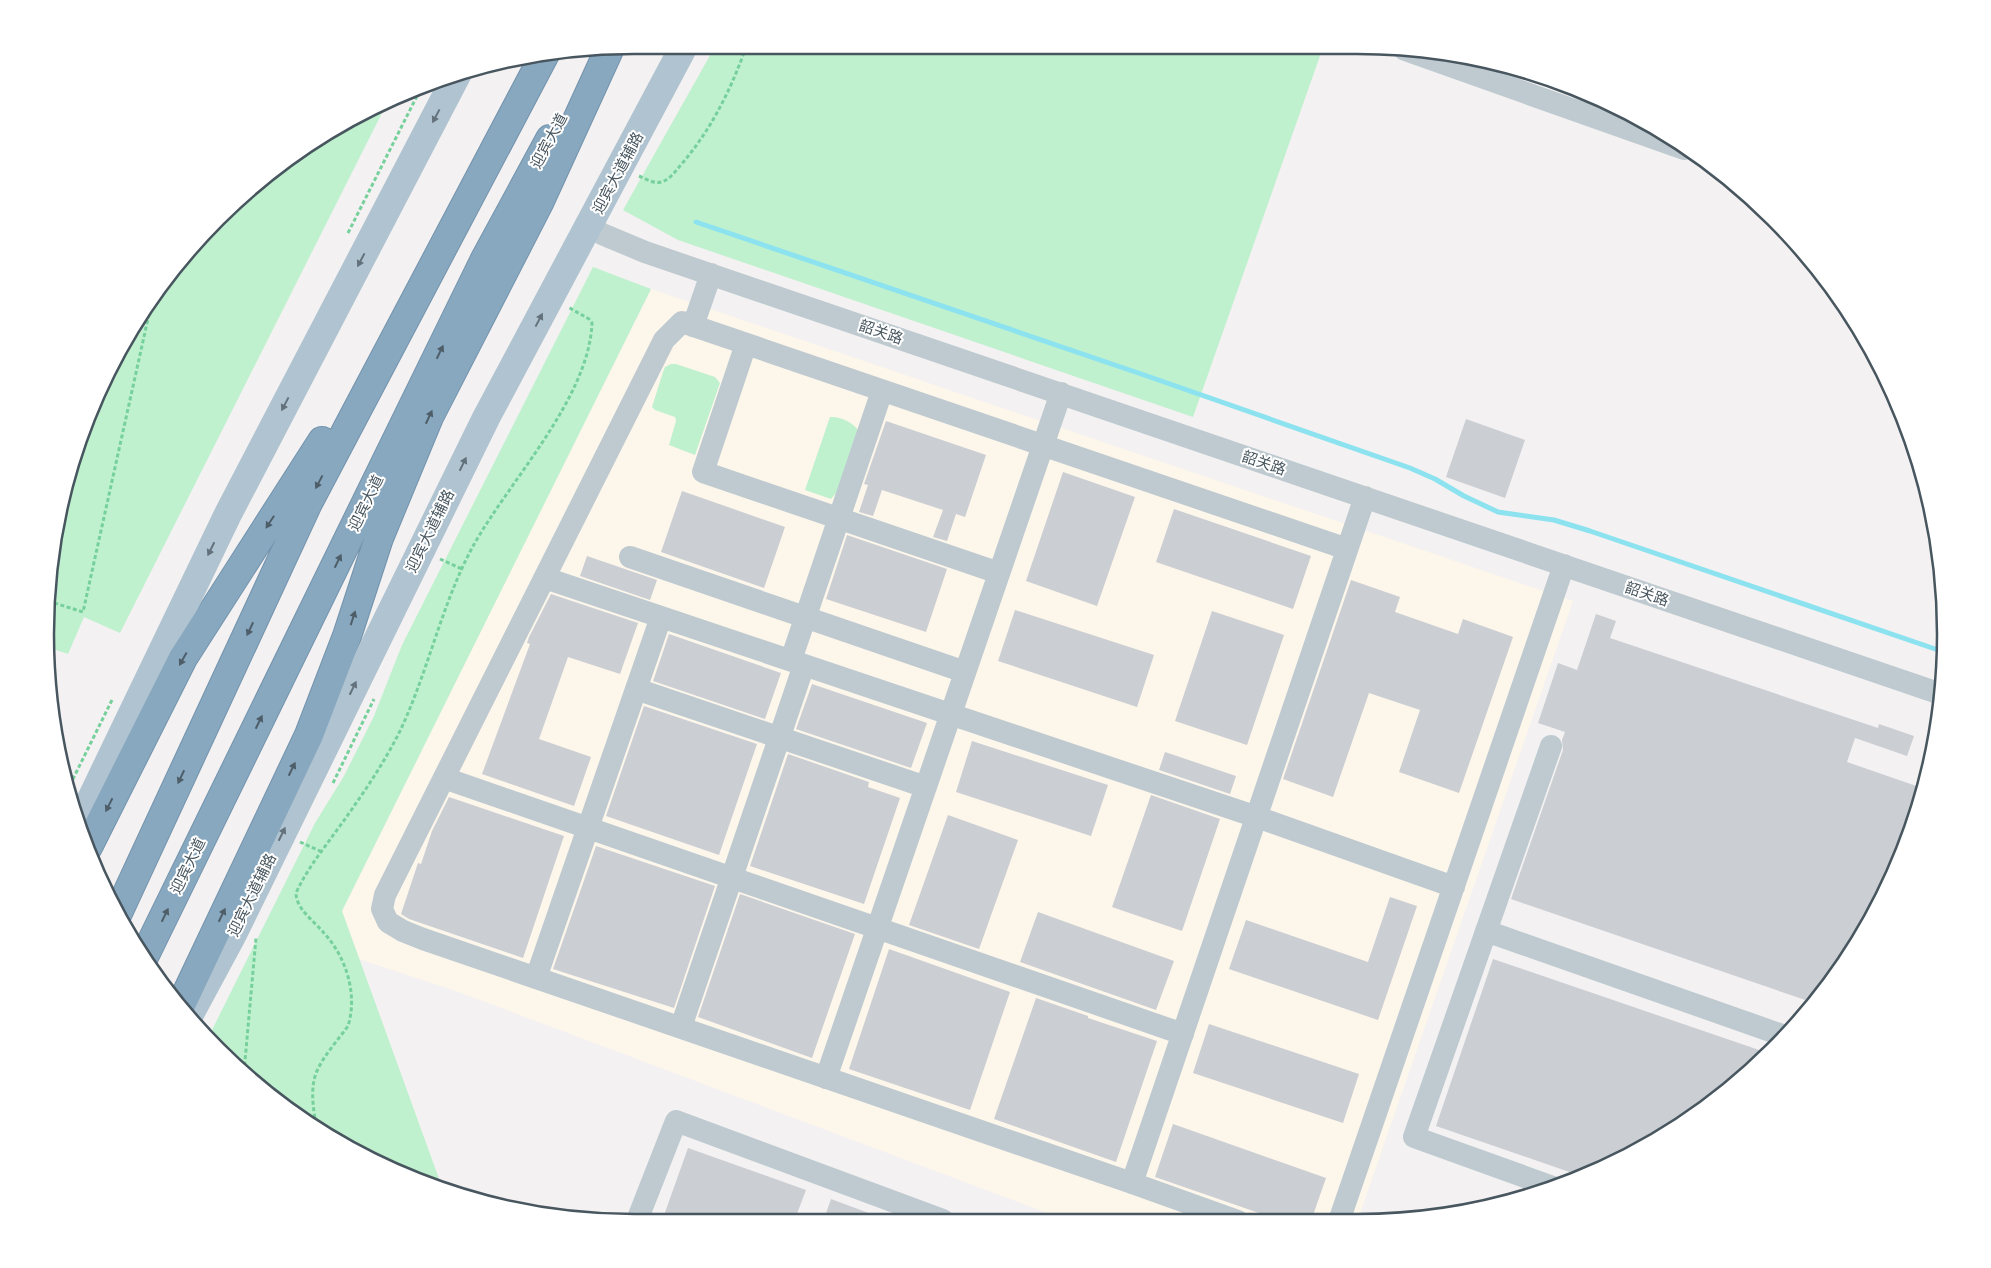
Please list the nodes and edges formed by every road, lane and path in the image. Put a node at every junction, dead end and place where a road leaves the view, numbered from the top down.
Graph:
1 (680, 54) edge
2 (743, 54) edge
3 (595, 55) edge
4 (607, 55) edge
5 (1429, 59) edge
6 (541, 62) edge
7 (532, 63) edge
8 (453, 83) edge
9 (1663, 142) edge
10 (637, 175) dead end
11 (590, 225) junction
12 (711, 274) junction
13 (566, 306) dead end
14 (148, 318) edge
15 (693, 326) junction
16 (746, 344) junction
17 (882, 390) junction
18 (1061, 393) junction
19 (1043, 446) junction
20 (1365, 497) junction
21 (839, 519) junction
22 (1347, 549) junction
23 (630, 557) dead end
24 (439, 558) dead end
25 (1564, 565) junction
26 (462, 569) junction
27 (999, 573) junction
28 (545, 578) junction
29 (55, 603) edge
30 (662, 617) junction
31 (806, 618) junction
32 (798, 663) junction
33 (965, 672) junction
34 (636, 689) junction
35 (1934, 692) edge
36 (951, 714) junction
37 (780, 738) junction
38 (1551, 746) dead end
39 (444, 778) junction
40 (926, 787) junction
41 (83, 815) edge
42 (1257, 817) junction
43 (588, 827) junction
44 (92, 839) edge
45 (297, 841) dead end
46 (320, 851) dead end
47 (732, 877) junction
48 (1454, 887) junction
49 (122, 906) edge
50 (878, 928) junction
51 (1486, 931) junction
52 (256, 935) dead end
53 (148, 949) edge
54 (536, 978) junction
55 (184, 999) edge
56 (192, 1010) edge
57 (680, 1027) junction
58 (1777, 1033) edge
59 (1183, 1034) junction
60 (245, 1064) edge
61 (826, 1078) junction
62 (315, 1118) edge
63 (1132, 1183) junction
64 (1544, 1183) edge
65 (640, 1214) edge
66 (927, 1214) edge
67 (1218, 1214) edge
68 (1342, 1214) edge

1 - 11 main road, 迎宾大道辅路
2 - 10 path
53 -> 3 highway, 迎宾大道
55 -> 4 highway
5 - 9 street
6 -> 49 highway
7 -> 44 highway
8 -> 41 main road
11 - 12 street, 韶关路
56 -> 11 main road, 迎宾大道辅路
12 - 15 street
12 - 18 street, 韶关路
13 - 26 path
14 - 29 path
15 - 16 street
15 - 28 street
16 - 17 street
16 - 21 street
17 - 19 street
17 - 21 street
18 - 19 street
18 - 20 street, 韶关路
19 - 22 street
19 - 27 street
20 - 22 street
20 - 25 street, 韶关路
21 - 27 street
21 - 31 street
22 - 42 street
23 - 31 street
24 - 26 path
25 - 35 street, 韶关路
25 - 48 street
26 - 62 path
27 - 33 street
28 - 30 street
28 - 39 street
30 - 32 street
30 - 34 street
31 - 32 street
31 - 33 street
32 - 36 street
32 - 37 street
33 - 36 street
34 - 37 street
34 - 43 street
36 - 40 street
36 - 42 street
37 - 40 street
37 - 47 street
38 - 51 street
39 - 43 street
39 - 54 street
40 - 50 street
42 - 48 street
42 - 59 street
43 - 47 street
43 - 54 street
45 - 46 path
47 - 50 street
47 - 57 street
48 - 68 street
50 - 59 street
50 - 61 street
51 - 58 street
51 - 64 street
52 - 60 path
54 - 57 street
57 - 61 street
59 - 63 street
61 - 63 street
63 - 67 street
65 - 66 street

